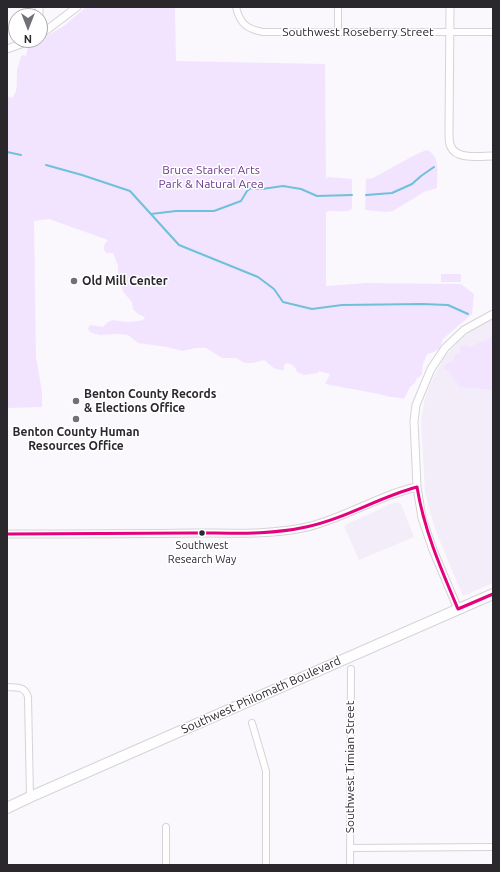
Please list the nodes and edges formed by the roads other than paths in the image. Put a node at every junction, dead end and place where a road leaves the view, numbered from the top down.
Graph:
1 (77, 7) edge
2 (236, 7) edge
3 (338, 7) edge
4 (450, 7) edge
5 (48, 29) edge
6 (338, 32) junction
7 (450, 32) junction
8 (493, 32) edge
9 (493, 156) edge
10 (493, 314) edge
11 (417, 486) junction
12 (7, 534) edge
13 (493, 594) edge
14 (458, 609) junction
15 (351, 669) dead end
16 (7, 687) edge
17 (252, 723) dead end
18 (30, 797) junction
19 (7, 802) edge
20 (7, 808) edge
21 (166, 827) dead end
22 (492, 847) edge
23 (350, 848) junction
24 (166, 865) edge
25 (266, 865) edge
26 (350, 865) edge

1 - 5 street
2 - 6 street, Southwest Roseberry Street
3 - 6 street
4 - 7 street
6 - 7 street, Southwest Roseberry Street
7 - 8 street, Southwest Roseberry Street
7 - 9 street
10 - 11 street
11 - 12 street
11 - 14 street
13 - 14 highway, Southwest Philomath Boulevard
14 - 18 highway, Southwest Philomath Boulevard
15 - 23 street, Southwest Timian Street
16 - 18 street
17 - 25 street
18 - 19 highway, Southwest Philomath Boulevard
18 - 20 highway, Southwest Philomath Boulevard
21 - 24 street
22 - 23 street
23 - 26 street, Southwest Timian Street

